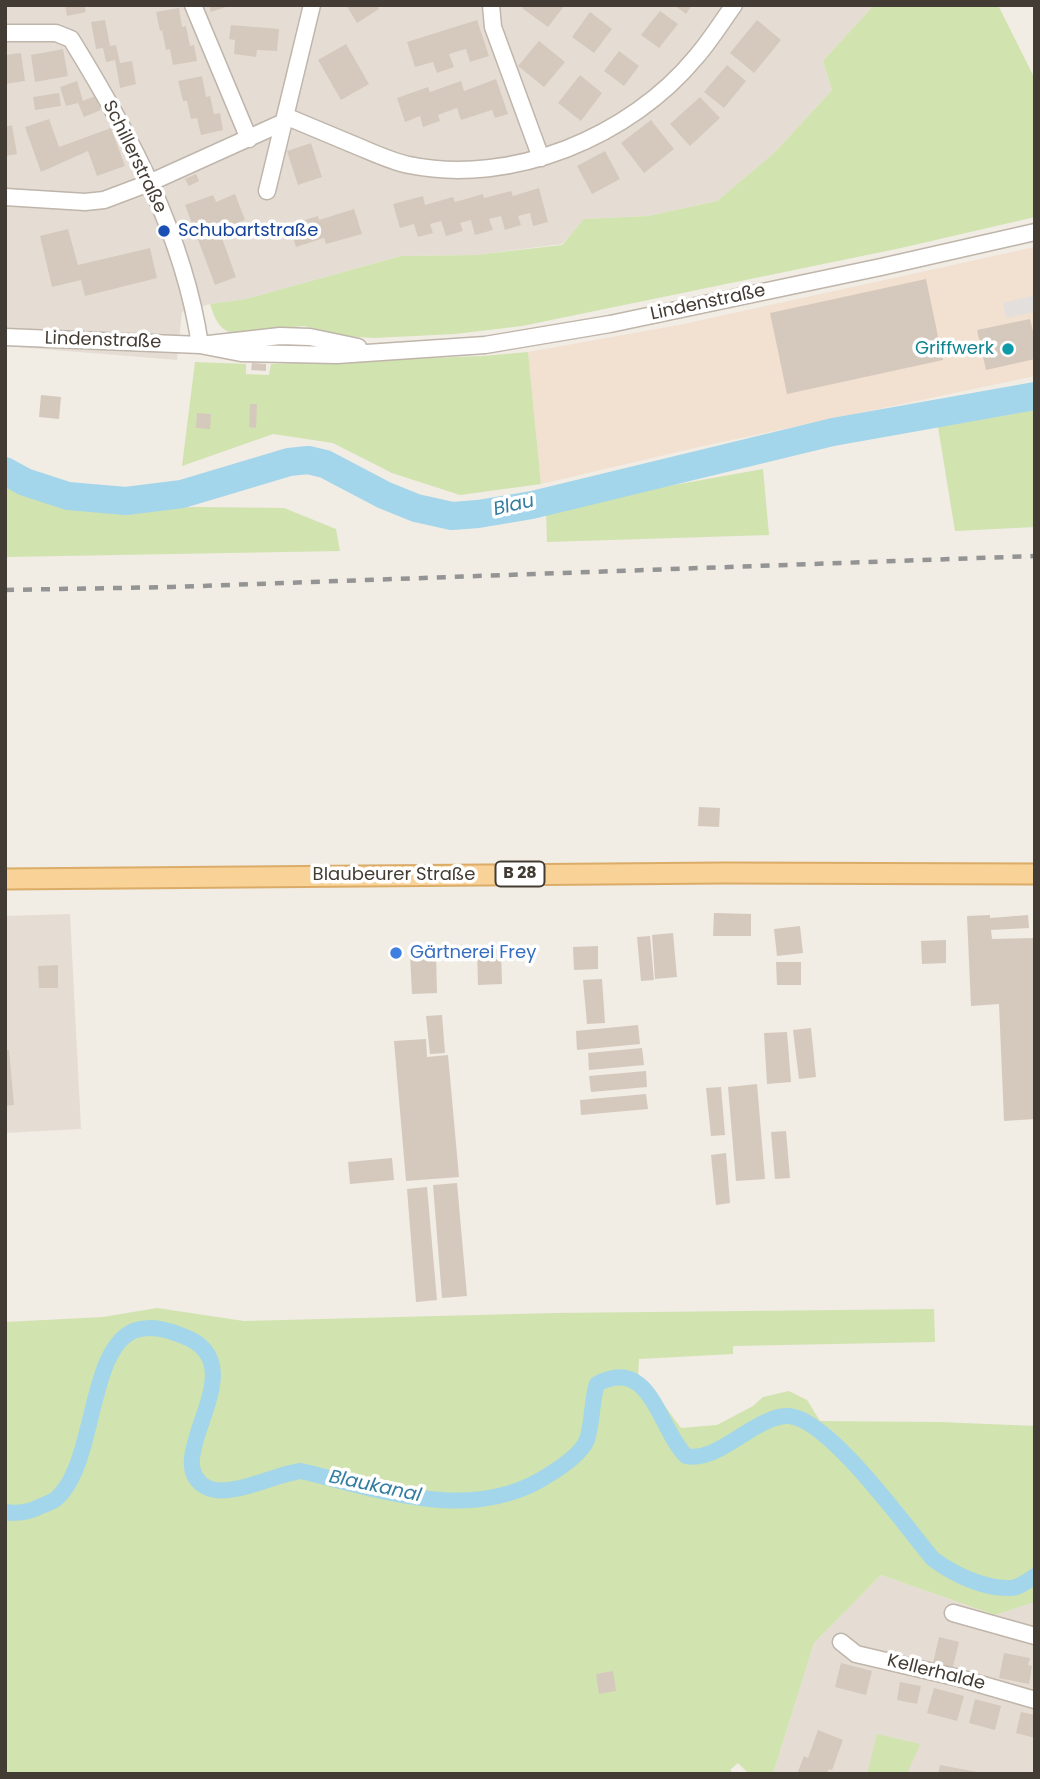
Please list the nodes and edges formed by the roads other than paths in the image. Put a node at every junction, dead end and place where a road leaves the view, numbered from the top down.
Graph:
1 (193, 5) edge
2 (313, 5) edge
3 (491, 5) edge
4 (734, 5) edge
5 (5, 33) edge
6 (284, 119) junction
7 (249, 139) junction
8 (541, 158) junction
9 (149, 183) junction
10 (267, 191) dead end
11 (5, 197) edge
12 (1035, 232) edge
13 (5, 337) edge
14 (200, 345) junction
15 (1035, 874) edge
16 (5, 879) edge
17 (953, 1613) dead end
18 (1035, 1636) edge
19 (841, 1642) dead end
20 (1035, 1700) edge

1 - 7 street
2 - 6 street
3 - 8 street
4 - 8 street
5 - 9 street, Schillerstraße
6 - 7 street
6 - 8 street
6 - 10 street
7 - 9 street
9 - 11 street
9 - 14 street, Schillerstraße
12 - 14 street, Lindenstraße
13 - 14 street, Lindenstraße
15 - 16 main road, Blaubeurer Straße / B 28
17 - 18 street
19 - 20 street, Kellerhalde

